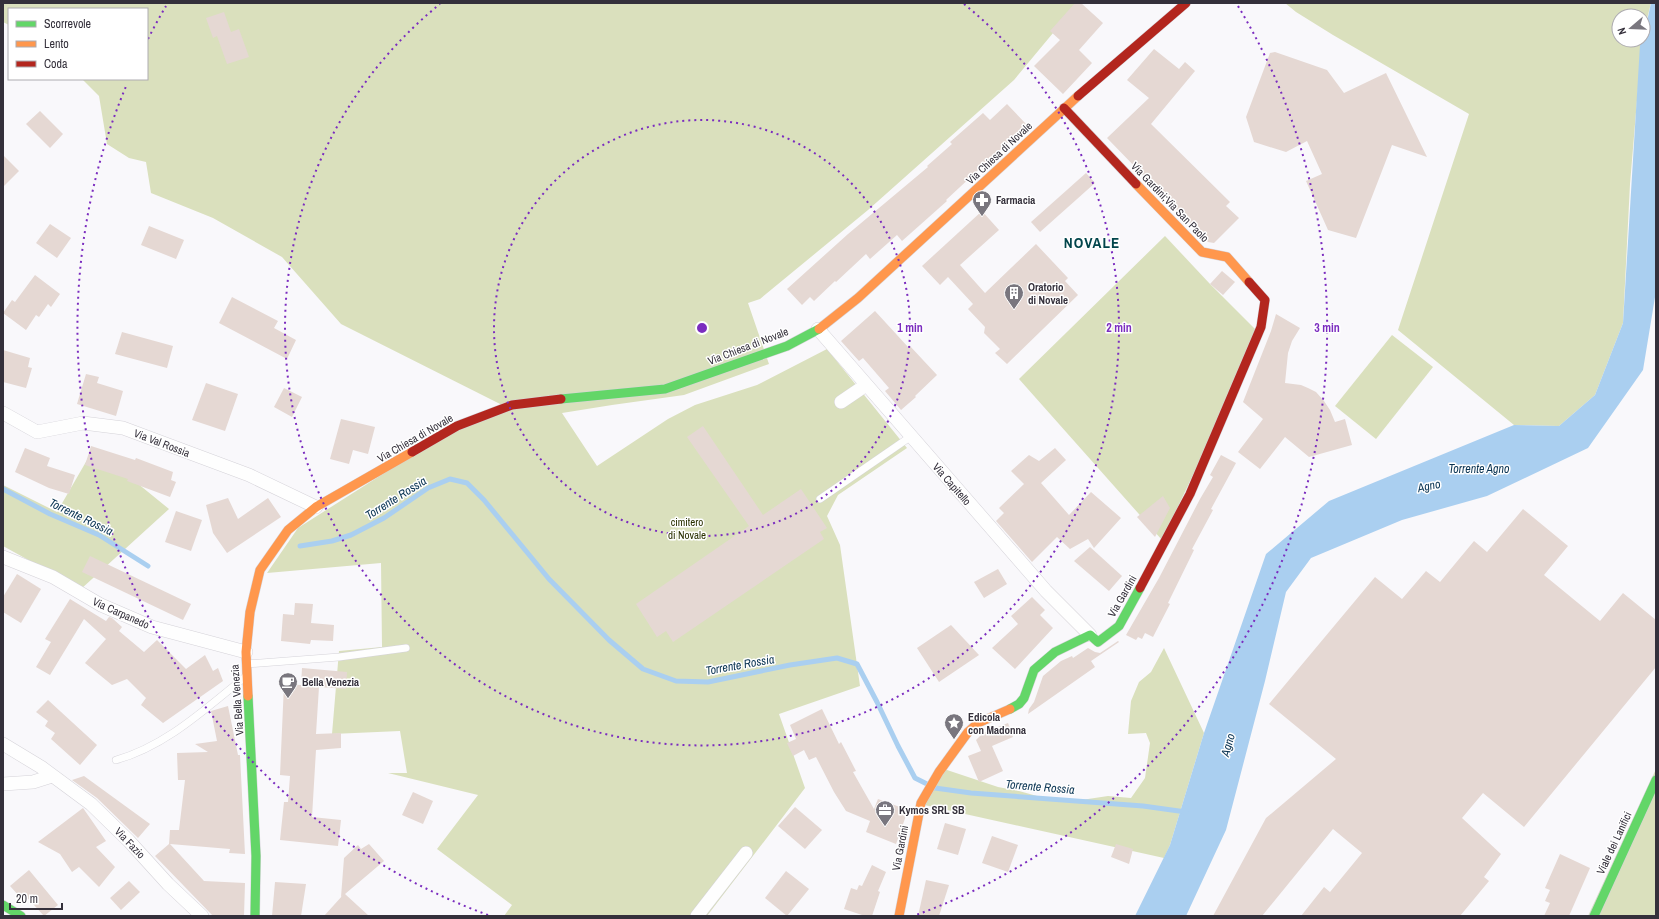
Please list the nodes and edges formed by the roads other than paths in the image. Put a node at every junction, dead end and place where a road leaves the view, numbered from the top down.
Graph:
1 (1186, 3) edge
2 (1064, 108) junction
3 (1265, 300) joint
4 (818, 329) junction
5 (866, 385) junction
6 (841, 402) dead end
7 (3, 413) edge
8 (910, 436) junction
9 (820, 499) dead end
10 (316, 507) junction
11 (3, 557) edge
12 (1090, 635) junction
13 (406, 648) dead end
14 (246, 658) junction
15 (247, 676) junction
16 (3, 744) edge
17 (116, 760) dead end
18 (52, 776) junction
19 (1656, 780) edge
20 (3, 784) edge
21 (746, 853) dead end
22 (3, 905) edge
23 (21, 916) edge
24 (202, 916) edge
25 (255, 916) edge
26 (697, 916) edge
27 (899, 916) edge
28 (1594, 916) edge

1 - 2 main road, Via Chiesa di Novale
2 - 3 main road, Via Gardini;Via San Paolo
2 - 4 main road, Via Chiesa di Novale
3 - 12 main road, Via Gardini
4 - 5 street, Via Capitello
4 - 10 main road, Via Chiesa di Novale
5 - 6 street
5 - 8 street, Via Capitello
7 - 10 street, Via Val Rossia
8 - 9 lane
8 - 12 street, Via Capitello
10 - 14 main road, Via Bella Venezia
11 - 14 street, Via Carpanedo
12 - 27 main road, Via Gardini
13 - 14 lane
14 - 15 main road, Via Bella Venezia
15 - 17 lane
15 - 25 main road, Via Bella Venezia
16 - 18 street, Via Fazio
18 - 20 street
18 - 24 street, Via Fazio
19 - 28 main road, Viale dei Lanifici
21 - 26 street
22 - 23 main road

